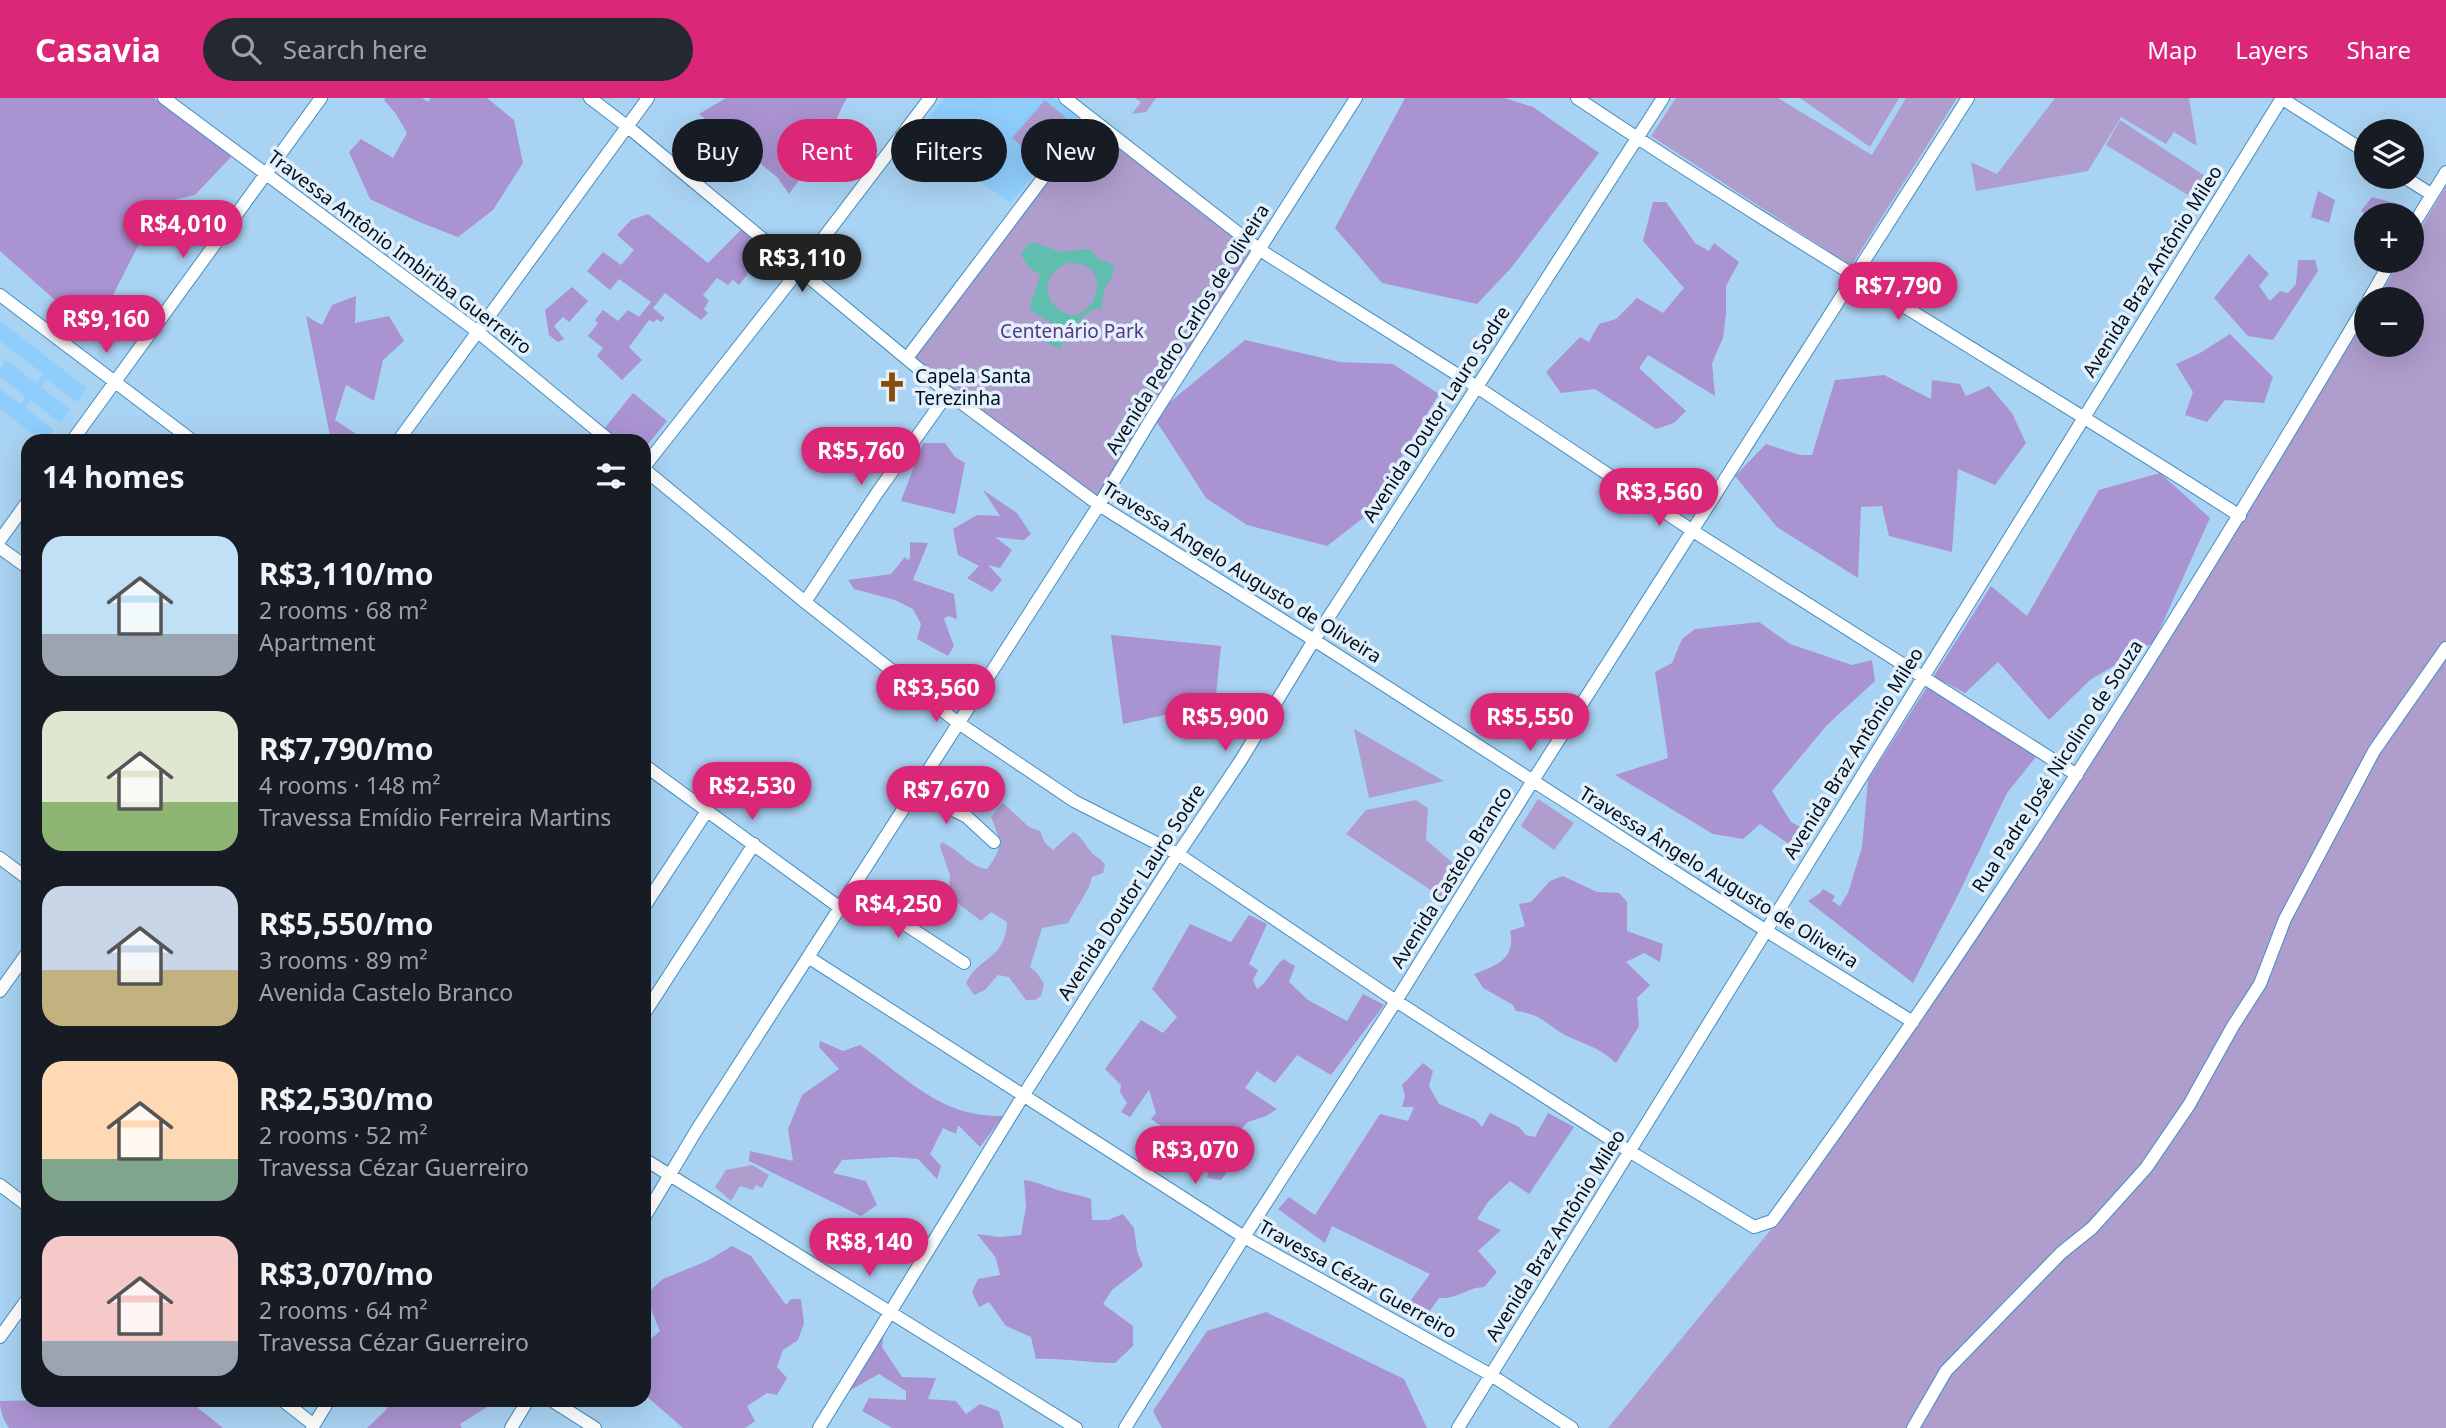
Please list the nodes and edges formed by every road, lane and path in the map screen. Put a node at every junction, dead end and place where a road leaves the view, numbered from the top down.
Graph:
1 (164, 98) edge
2 (321, 98) edge
3 (590, 98) edge
4 (648, 98) edge
5 (930, 98) edge
6 (1065, 98) edge
7 (1356, 98) edge
8 (1577, 98) edge
9 (1663, 98) edge
10 (1968, 98) edge
11 (2282, 98) edge
12 (1089, 117) junction
13 (628, 127) junction
14 (1637, 138) junction
15 (2354, 144) edge
16 (2446, 172) edge
17 (266, 173) junction
18 (2423, 189) edge
19 (2431, 194) junction
20 (2424, 206) edge
21 (1260, 250) junction
22 (799, 270) junction
23 (1854, 275) junction
24 (0, 295) edge
25 (2354, 323) edge
26 (478, 332) junction
27 (907, 358) junction
28 (115, 383) junction
29 (1477, 387) junction
30 (948, 393) junction
31 (2084, 416) junction
32 (77, 434) edge
33 (184, 434) edge
34 (403, 434) edge
35 (602, 434) edge
36 (651, 459) edge
37 (651, 474) edge
38 (1099, 505) junction
39 (21, 513) edge
40 (2240, 516) junction
41 (1693, 531) junction
42 (0, 540) edge
43 (0, 548) edge
44 (21, 563) edge
45 (805, 602) junction
46 (1314, 640) junction
47 (2446, 648) edge
48 (1923, 676) junction
49 (957, 722) junction
50 (651, 770) edge
51 (2077, 775) junction
52 (1532, 782) junction
53 (911, 794) junction
54 (707, 811) junction
55 (994, 842) dead end
56 (754, 844) junction
57 (1178, 853) junction
58 (0, 858) edge
59 (21, 874) edge
60 (851, 889) junction
61 (651, 896) edge
62 (839, 907) junction
63 (1765, 930) junction
64 (808, 957) junction
65 (21, 962) edge
66 (964, 963) dead end
67 (0, 991) edge
68 (1396, 1001) junction
69 (651, 1003) edge
70 (1913, 1022) junction
71 (1023, 1096) junction
72 (1629, 1151) junction
73 (651, 1163) edge
74 (671, 1176) junction
75 (0, 1185) edge
76 (21, 1201) edge
77 (651, 1207) edge
78 (1244, 1237) junction
79 (21, 1308) edge
80 (890, 1311) junction
81 (0, 1337) edge
82 (1491, 1375) junction
83 (290, 1407) edge
84 (325, 1407) edge
85 (524, 1407) edge
86 (562, 1407) edge
87 (313, 1427) edge
88 (510, 1428) edge
89 (595, 1428) edge
90 (819, 1428) edge
91 (1076, 1428) edge
92 (1125, 1428) edge
93 (1458, 1428) edge
94 (1572, 1428) edge
95 (1913, 1428) edge

1 - 17 street, Travessa Antônio Imbiriba Guerreiro
2 - 17 street
3 - 13 street, Travessa Ângelo Augusto de Oliveira
4 - 13 street
5 - 22 street
6 - 12 street
7 - 21 street, Avenida Pedro Carlos de Oliveira
8 - 14 street
9 - 14 street, Avenida Doutor Lauro Sodre
10 - 23 street, Avenida Castelo Branco
11 - 15 street
11 - 31 street, Avenida Braz Antônio Mileo
12 - 21 street
12 - 27 street
13 - 22 street, Travessa Ângelo Augusto de Oliveira
13 - 26 street
14 - 23 street
14 - 29 street, Avenida Doutor Lauro Sodre
16 - 19 street
17 - 26 street, Travessa Antônio Imbiriba Guerreiro
17 - 28 street
18 - 19 street
19 - 20 street
21 - 29 street
21 - 38 street, Avenida Pedro Carlos de Oliveira
22 - 27 street, Travessa Ângelo Augusto de Oliveira
22 - 36 street
23 - 31 street
23 - 41 street, Avenida Castelo Branco
24 - 28 street
25 - 40 street, Rua Padre José Nicolino de Souza
26 - 34 street
26 - 35 street, Travessa Antônio Imbiriba Guerreiro
27 - 30 street, Travessa Ângelo Augusto de Oliveira
28 - 32 street
28 - 33 street
29 - 41 street
29 - 46 street, Avenida Doutor Lauro Sodre
30 - 38 street, Travessa Ângelo Augusto de Oliveira
30 - 45 street
31 - 40 street
31 - 48 street, Avenida Braz Antônio Mileo
37 - 45 street
38 - 46 street, Travessa Ângelo Augusto de Oliveira
38 - 49 street, Avenida Pedro Carlos de Oliveira
39 - 42 street
40 - 51 street, Rua Padre José Nicolino de Souza
41 - 48 street
41 - 52 street, Avenida Castelo Branco
43 - 44 street
45 - 49 street
46 - 52 street, Travessa Ângelo Augusto de Oliveira
46 - 57 street, Avenida Doutor Lauro Sodre
47 - 95 street
48 - 51 street
48 - 63 street, Avenida Braz Antônio Mileo
49 - 53 street, Avenida Pedro Carlos de Oliveira
49 - 57 street
50 - 54 street
51 - 70 street, Rua Padre José Nicolino de Souza
52 - 63 street, Travessa Ângelo Augusto de Oliveira
52 - 68 street, Avenida Castelo Branco
53 - 55 street
53 - 60 street, Avenida Pedro Carlos de Oliveira
54 - 56 street
54 - 61 street
56 - 62 street
56 - 69 street
57 - 68 street
57 - 71 street, Avenida Doutor Lauro Sodre
58 - 59 street
60 - 62 street, Avenida Pedro Carlos de Oliveira
60 - 66 street
62 - 64 street, Avenida Pedro Carlos de Oliveira
63 - 70 street, Travessa Ângelo Augusto de Oliveira
63 - 72 street, Avenida Braz Antônio Mileo
64 - 71 street, Travessa Cézar Guerreiro
64 - 74 street, Avenida Pedro Carlos de Oliveira
65 - 67 street
68 - 72 street
68 - 78 street, Avenida Castelo Branco
70 - 72 street, Rua Padre José Nicolino de Souza
71 - 78 street, Travessa Cézar Guerreiro
71 - 80 street, Avenida Doutor Lauro Sodre
72 - 82 street, Avenida Braz Antônio Mileo
73 - 74 street
74 - 77 street, Avenida Pedro Carlos de Oliveira
74 - 80 street
75 - 76 street
78 - 82 street, Travessa Cézar Guerreiro
78 - 92 street, Avenida Castelo Branco
79 - 81 street
80 - 90 street, Avenida Doutor Lauro Sodre
80 - 91 street
82 - 93 street, Avenida Braz Antônio Mileo
82 - 94 street, Travessa Cézar Guerreiro
83 - 87 street
84 - 87 street
85 - 88 street
86 - 89 street

